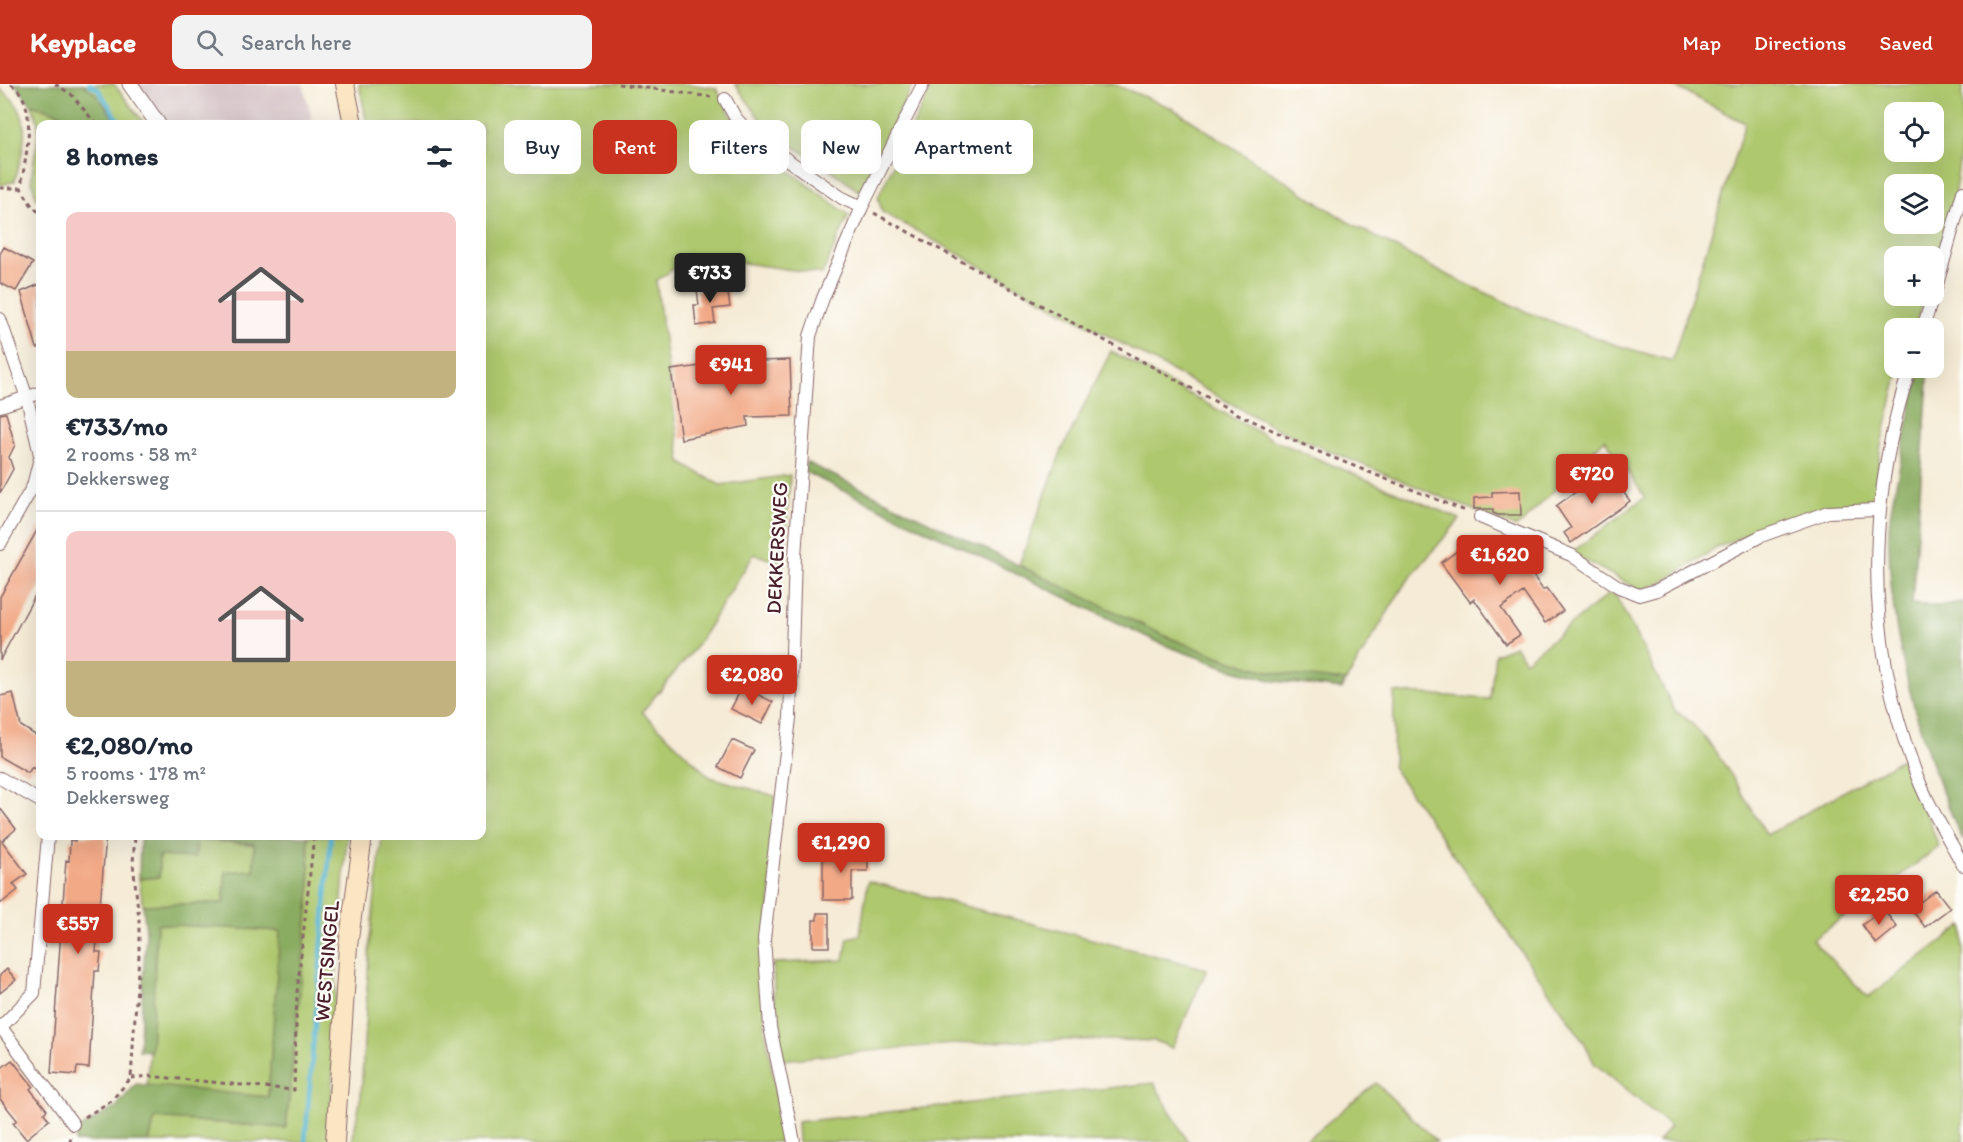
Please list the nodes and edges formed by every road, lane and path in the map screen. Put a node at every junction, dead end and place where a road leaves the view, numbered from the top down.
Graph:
1 (55, 84) edge
2 (130, 84) edge
3 (345, 84) edge
4 (618, 84) edge
5 (923, 84) edge
6 (13, 85) edge
7 (725, 99) joint
8 (93, 120) edge
9 (155, 120) edge
10 (352, 120) edge
11 (0, 188) edge
12 (21, 188) junction
13 (1963, 192) edge
14 (862, 207) junction
15 (36, 210) edge
16 (1944, 257) edge
17 (0, 319) edge
18 (1907, 378) edge
19 (36, 395) edge
20 (27, 398) junction
21 (0, 406) edge
22 (36, 438) edge
23 (36, 473) edge
24 (1878, 510) junction
25 (1480, 517) joint
26 (0, 544) edge
27 (0, 778) edge
28 (36, 799) edge
29 (48, 840) edge
30 (135, 840) edge
31 (314, 840) edge
32 (362, 840) edge
33 (1963, 866) edge
34 (1, 1027) edge
35 (131, 1078) junction
36 (339, 1091) junction
37 (73, 1124) junction
38 (70, 1142) edge
39 (335, 1142) edge
40 (343, 1142) edge
41 (794, 1142) edge

1 - 8 path
2 - 9 street
3 - 10 main road
4 - 7 path
5 - 14 street, DEKKERSWEG
6 - 12 path
7 - 14 street
11 - 12 path
12 - 15 path
13 - 16 street
14 - 25 path
14 - 41 street, DEKKERSWEG
17 - 20 street
18 - 24 street
19 - 20 street
20 - 21 street
20 - 22 street
23 - 26 street
24 - 25 street
24 - 33 street
27 - 28 street
29 - 34 street
30 - 35 path
31 - 35 path
32 - 36 main road, WESTSINGEL
34 - 37 street
35 - 37 path
36 - 39 main road, WESTSINGEL
36 - 40 main road, WESTSINGEL
37 - 38 path

